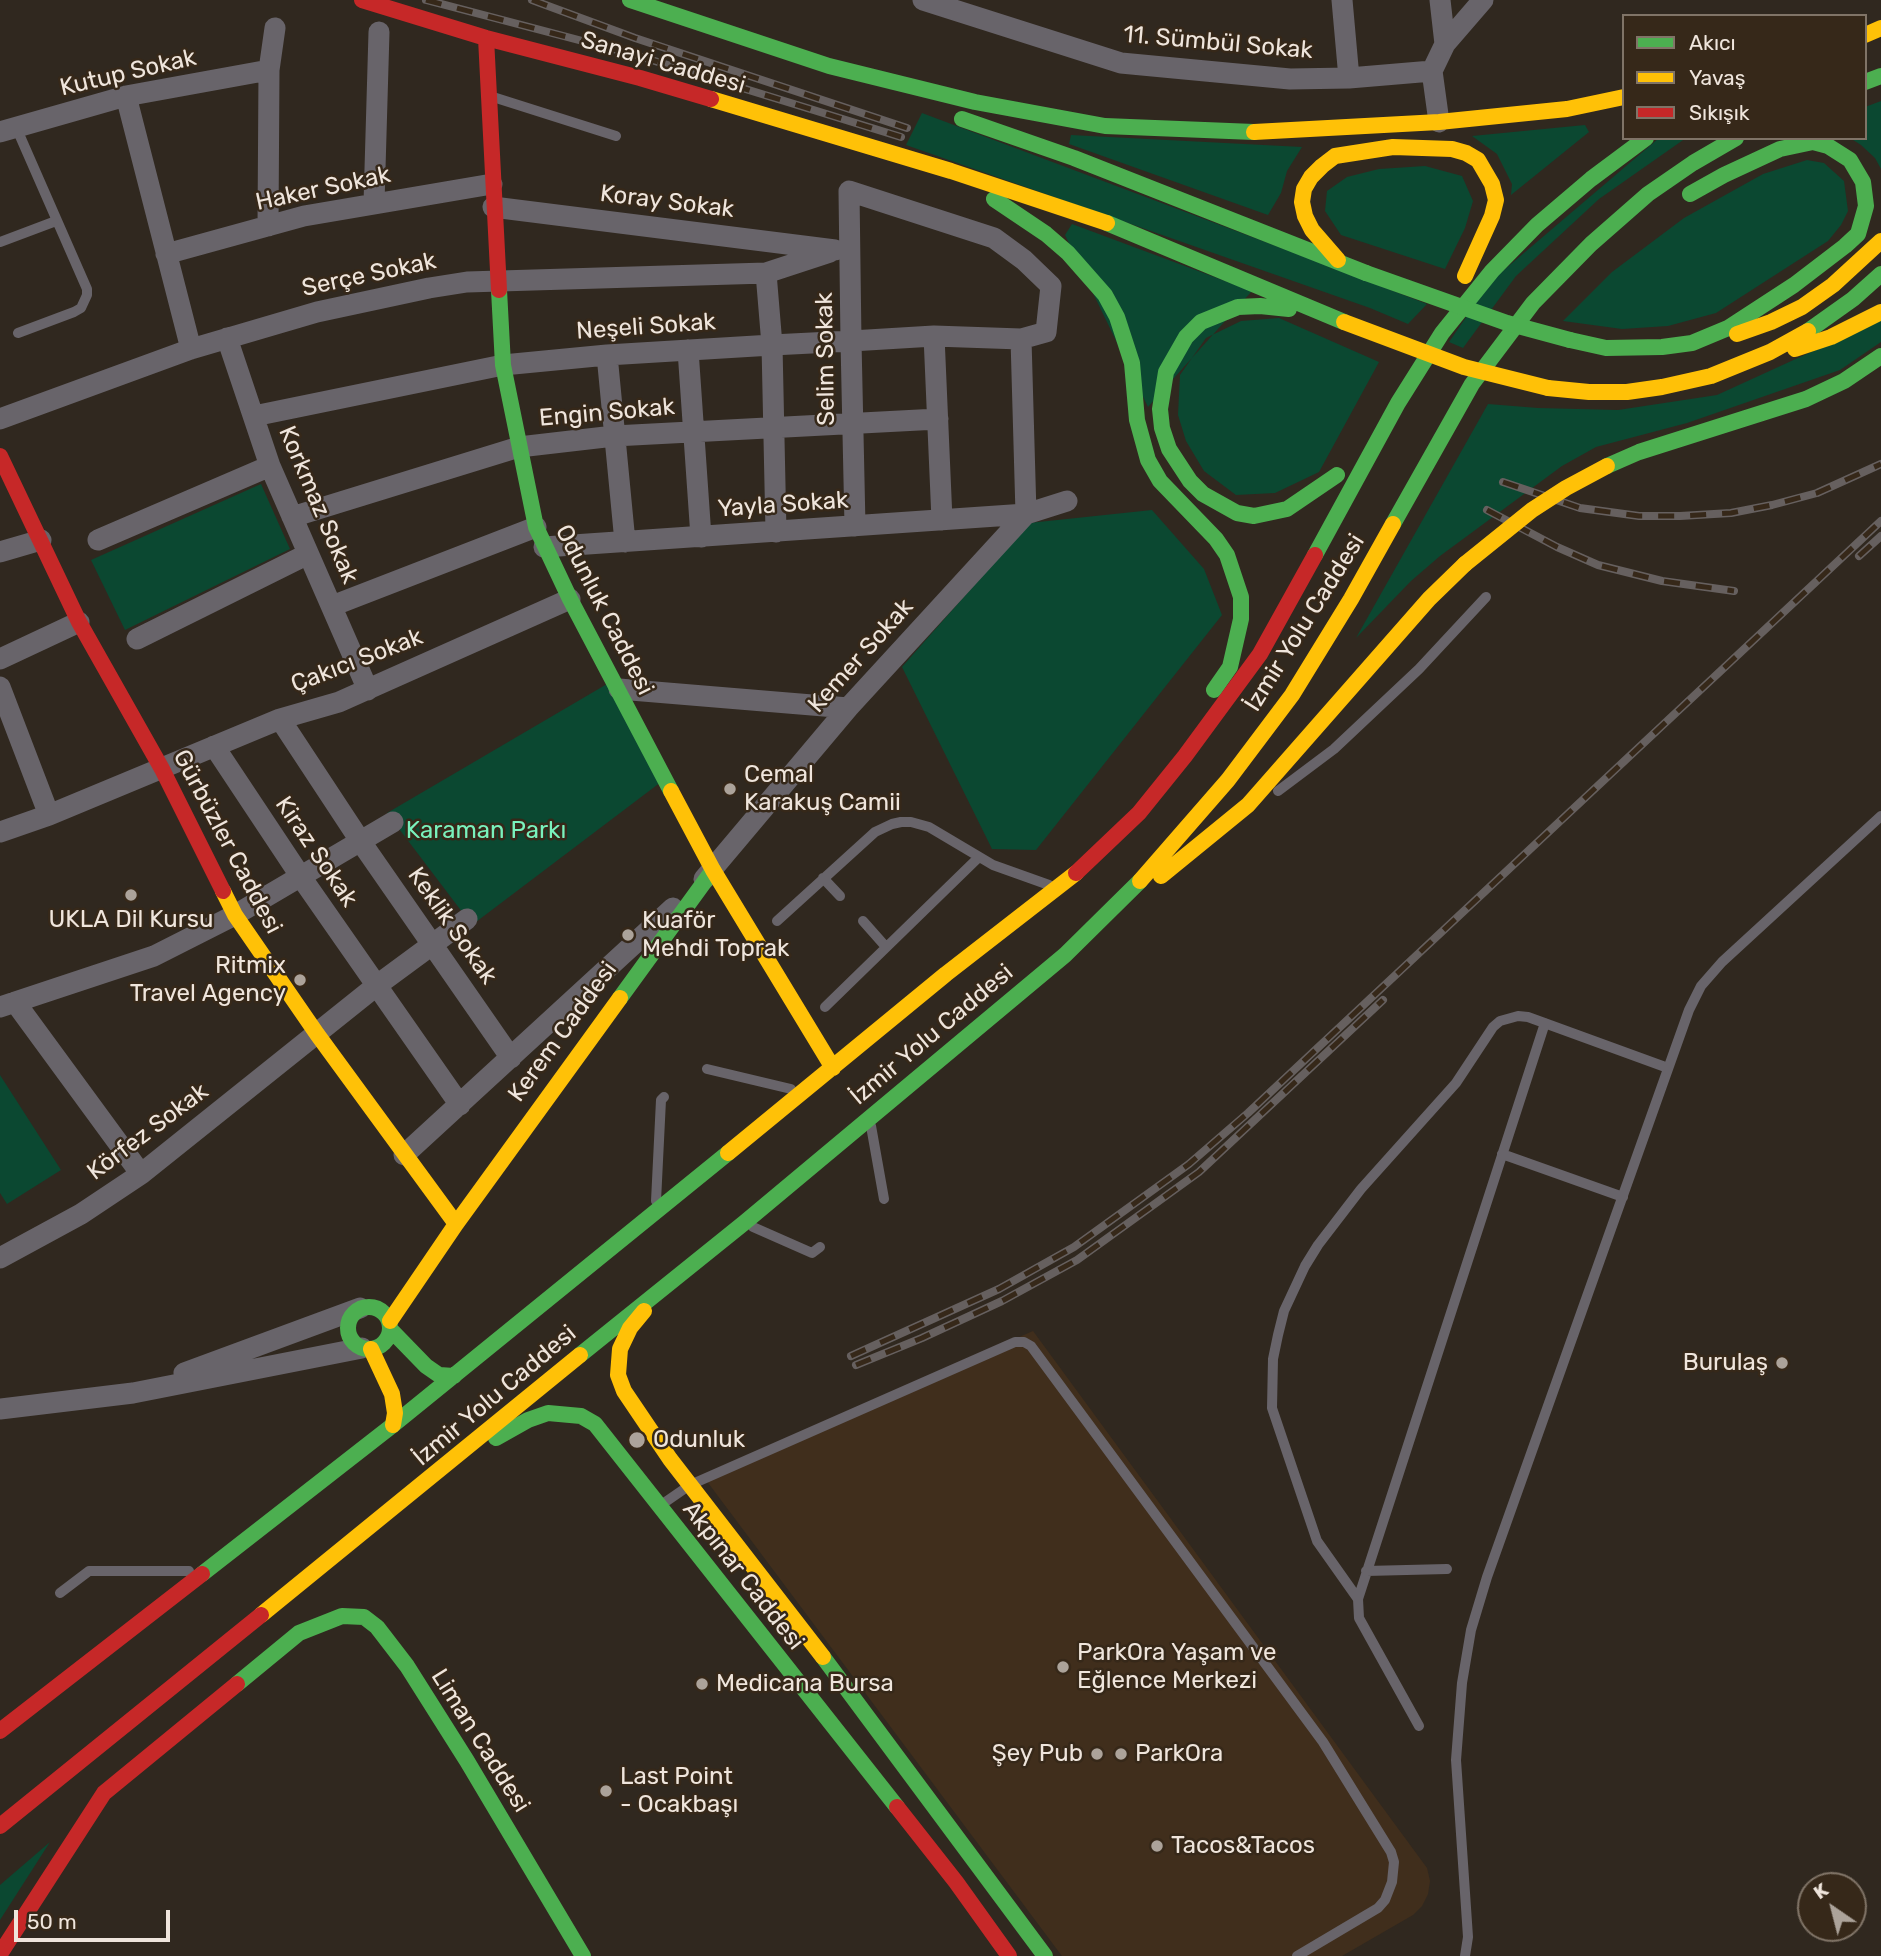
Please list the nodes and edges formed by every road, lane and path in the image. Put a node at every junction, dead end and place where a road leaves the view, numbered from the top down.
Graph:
1 (362, 0) edge
2 (629, 0) edge
3 (923, 0) edge
4 (1342, 0) edge
5 (1440, 0) edge
6 (1483, 0) edge
7 (698, 21) junction
8 (275, 28) dead end
9 (379, 32) dead end
10 (486, 38) junction
11 (1445, 44) junction
12 (269, 70) junction
13 (1432, 71) junction
14 (1349, 78) junction
15 (487, 95) junction
16 (126, 96) junction
17 (1622, 97) edge
18 (919, 105) dead end
19 (945, 113) dead end
20 (1439, 121) junction
21 (8, 129) edge
22 (616, 136) dead end
23 (1622, 139) edge
24 (1643, 140) edge
25 (1733, 140) edge
26 (951, 171) junction
27 (492, 184) junction
28 (1676, 202) dead end
29 (374, 203) junction
30 (494, 206) junction
31 (56, 221) junction
32 (268, 226) junction
33 (1881, 241) edge
34 (0, 243) edge
35 (1612, 247) dead end
36 (835, 250) joint
37 (166, 254) junction
38 (1340, 262) junction
39 (766, 273) junction
40 (1881, 274) edge
41 (1465, 276) junction
42 (497, 281) junction
43 (1533, 303) junction
44 (1435, 312) dead end
45 (1881, 312) edge
46 (1323, 313) junction
47 (1422, 331) dead end
48 (1046, 332) joint
49 (18, 333) dead end
50 (934, 336) junction
51 (228, 338) junction
52 (1021, 339) junction
53 (852, 341) junction
54 (1692, 343) junction
55 (772, 345) junction
56 (191, 349) junction
57 (688, 350) junction
58 (607, 355) junction
59 (1881, 356) edge
60 (1404, 361) dead end
61 (503, 365) junction
62 (1711, 376) junction
63 (254, 416) junction
64 (0, 419) edge
65 (938, 419) junction
66 (853, 423) junction
67 (774, 428) junction
68 (694, 432) junction
69 (614, 436) junction
70 (519, 447) junction
71 (0, 456) edge
72 (270, 466) junction
73 (1067, 501) dead end
74 (1321, 507) dead end
75 (1026, 514) junction
76 (292, 517) junction
77 (942, 520) junction
78 (855, 526) junction
79 (536, 527) junction
80 (776, 531) junction
81 (701, 537) junction
82 (41, 540) junction
83 (98, 540) dead end
84 (625, 542) junction
85 (544, 547) junction
86 (0, 552) edge
87 (308, 554) junction
88 (1486, 597) dead end
89 (570, 599) junction
90 (332, 606) junction
91 (79, 622) junction
92 (1256, 623) dead end
93 (137, 639) dead end
94 (0, 659) edge
95 (1230, 667) junction
96 (0, 687) edge
97 (619, 689) junction
98 (368, 690) junction
99 (848, 709) junction
100 (280, 719) junction
101 (214, 746) junction
102 (162, 769) junction
103 (1248, 805) junction
104 (49, 815) junction
105 (1881, 816) edge
106 (393, 822) dead end
107 (0, 832) edge
108 (361, 842) junction
109 (1105, 845) junction
110 (979, 857) junction
111 (713, 870) junction
112 (301, 877) junction
113 (823, 878) junction
114 (1056, 888) junction
115 (840, 896) dead end
116 (235, 915) junction
117 (467, 919) dead end
118 (777, 920) dead end
119 (863, 921) dead end
120 (432, 943) junction
121 (886, 947) junction
122 (1065, 955) junction
123 (376, 986) junction
124 (8, 1005) edge
125 (825, 1007) dead end
126 (1545, 1023) junction
127 (317, 1034) junction
128 (511, 1058) junction
129 (834, 1068) junction
130 (1668, 1068) junction
131 (707, 1069) dead end
132 (804, 1093) junction
133 (664, 1097) dead end
134 (460, 1105) junction
135 (870, 1116) junction
136 (1502, 1154) junction
137 (404, 1155) junction
138 (141, 1174) junction
139 (1623, 1197) junction
140 (884, 1199) dead end
141 (655, 1213) junction
142 (744, 1223) junction
143 (456, 1224) junction
144 (820, 1248) dead end
145 (0, 1258) edge
146 (398, 1279) dead end
147 (666, 1284) junction
148 (369, 1304) junction
149 (390, 1325) junction
150 (367, 1348) junction
151 (454, 1376) junction
152 (133, 1393) junction
153 (0, 1409) edge
154 (393, 1425) junction
155 (443, 1468) junction
156 (690, 1485) junction
157 (659, 1506) junction
158 (1447, 1569) dead end
159 (1366, 1570) junction
160 (206, 1571) junction
161 (60, 1593) dead end
162 (1358, 1599) junction
163 (144, 1619) junction
164 (141, 1711) junction
165 (0, 1712) edge
166 (1419, 1726) dead end
167 (0, 1731) edge
168 (61, 1796) dead end
169 (0, 1826) edge
170 (0, 1954) edge
171 (583, 1956) edge
172 (1009, 1956) edge
173 (1045, 1956) edge
174 (1297, 1956) edge
175 (1465, 1956) edge

1 - 10 main road, Sanayi Caddesi
2 - 7 main road, Sanayi Caddesi
3 - 14 street, 11. Sümbül Sokak
4 - 14 street, 11. Sümbül Sokak
5 - 11 street
6 - 11 street
7 - 18 main road
7 - 20 main road
8 - 12 street
9 - 29 street
10 - 15 main road, Odunluk Caddesi
10 - 26 main road, Sanayi Caddesi
11 - 13 street
12 - 16 street, Kutup Sokak
12 - 32 street
13 - 14 street, 11. Sümbül Sokak
13 - 20 street
15 - 22 lane
15 - 27 main road, Odunluk Caddesi
16 - 21 street, Kutup Sokak
16 - 37 street
17 - 20 main road
19 - 38 main road
21 - 31 lane
23 - 41 main road
24 - 109 main road, İzmir Yolu Caddesi
25 - 43 main road, İzmir Yolu Caddesi
26 - 46 main road, Sanayi Caddesi
26 - 95 main road
27 - 29 street, Haker Sokak
27 - 30 main road, Odunluk Caddesi
28 - 54 main road
29 - 32 street, Haker Sokak
30 - 36 street, Koray Sokak
30 - 42 main road, Odunluk Caddesi
31 - 34 lane
31 - 49 lane
32 - 37 street, Haker Sokak
33 - 54 main road
35 - 43 main road
36 - 39 street, Serçe Sokak
37 - 56 street
38 - 41 main road
38 - 54 main road, bridge
39 - 42 street, Serçe Sokak
39 - 55 street
40 - 62 main road
41 - 44 main road
42 - 51 street, Serçe Sokak
42 - 61 main road, Odunluk Caddesi
43 - 122 main road, İzmir Yolu Caddesi
45 - 62 main road
46 - 62 main road, Sanayi Caddesi, bridge
46 - 74 main road
47 - 60 main road
48 - 52 street, Neşeli Sokak
48 - 53 street, Selim Sokak
50 - 52 street, Neşeli Sokak
50 - 53 street, Neşeli Sokak
50 - 65 street
51 - 56 street, Serçe Sokak
51 - 63 street, Korkmaz Sokak
52 - 75 street
53 - 55 street, Neşeli Sokak
53 - 66 street, Selim Sokak
55 - 57 street, Neşeli Sokak
55 - 67 street
56 - 64 street, Serçe Sokak
57 - 58 street, Neşeli Sokak
57 - 68 street
58 - 61 street, Neşeli Sokak
58 - 69 street
59 - 103 main road, bridge
61 - 63 street, Neşeli Sokak
61 - 70 main road, Odunluk Caddesi
63 - 72 street, Korkmaz Sokak
65 - 66 street, Engin Sokak
65 - 77 street
66 - 67 street, Engin Sokak
66 - 78 street, Selim Sokak
67 - 68 street, Engin Sokak
67 - 80 street
68 - 69 street, Engin Sokak
68 - 81 street
69 - 70 street, Engin Sokak
69 - 84 street
70 - 76 street, Engin Sokak
70 - 79 main road, Odunluk Caddesi
71 - 82 main road, Gürbüzler Caddesi
72 - 76 street, Korkmaz Sokak
72 - 83 street
73 - 75 street
75 - 77 street, Yayla Sokak
75 - 99 street, Kemer Sokak
76 - 87 street, Korkmaz Sokak
77 - 78 street, Yayla Sokak
78 - 80 street, Yayla Sokak
79 - 85 main road, Odunluk Caddesi
79 - 90 street
80 - 81 street, Yayla Sokak
81 - 84 street, Yayla Sokak
82 - 86 street
82 - 91 main road, Gürbüzler Caddesi
84 - 85 street, Yayla Sokak
85 - 89 main road, Odunluk Caddesi
87 - 90 street, Korkmaz Sokak
87 - 93 street
88 - 103 lane
89 - 97 main road, Odunluk Caddesi
89 - 98 street, Çakıcı Sokak
90 - 98 street, Korkmaz Sokak
91 - 94 street
91 - 102 main road, Gürbüzler Caddesi
92 - 95 main road
95 - 109 main road
96 - 104 street
97 - 99 street
97 - 111 main road, Odunluk Caddesi
98 - 100 street, Çakıcı Sokak
99 - 111 street, Kemer Sokak
100 - 101 street, Çakıcı Sokak
100 - 108 street, Keklik Sokak
101 - 102 street, Çakıcı Sokak
101 - 112 street, Kiraz Sokak
102 - 104 street, Çakıcı Sokak
102 - 116 main road, Gürbüzler Caddesi
103 - 122 main road
104 - 107 street, Çakıcı Sokak
105 - 130 lane
106 - 108 street
108 - 112 street
108 - 120 street, Keklik Sokak
109 - 114 main road, İzmir Yolu Caddesi
110 - 113 lane
110 - 114 lane
110 - 121 lane
111 - 128 street, Kemer Sokak
111 - 129 main road, Odunluk Caddesi
111 - 143 main road, Kerem Caddesi
112 - 116 street
112 - 123 street, Kiraz Sokak
113 - 115 lane
113 - 118 lane
114 - 129 main road, İzmir Yolu Caddesi
116 - 124 street
116 - 127 main road, Gürbüzler Caddesi
117 - 120 street
119 - 121 lane
120 - 123 street
120 - 128 street, Keklik Sokak
121 - 125 lane
122 - 135 main road, İzmir Yolu Caddesi
123 - 127 street
123 - 134 street, Kiraz Sokak
124 - 138 street
126 - 130 lane
126 - 136 lane
126 - 162 lane
127 - 137 main road, Gürbüzler Caddesi
127 - 138 street, Körfez Sokak
128 - 134 street, Kemer Sokak
129 - 132 main road, İzmir Yolu Caddesi
130 - 139 lane
131 - 132 lane
132 - 141 main road, İzmir Yolu Caddesi
133 - 141 lane
134 - 137 street, Kemer Sokak
135 - 140 lane
135 - 142 main road, İzmir Yolu Caddesi
136 - 139 lane
136 - 159 lane
137 - 143 main road, Gürbüzler Caddesi
138 - 145 street, Körfez Sokak
139 - 175 lane
141 - 151 main road, İzmir Yolu Caddesi
142 - 144 lane
142 - 147 main road, İzmir Yolu Caddesi
143 - 146 main road, Kerem Caddesi
143 - 149 main road, Kerem Caddesi
147 - 155 main road, İzmir Yolu Caddesi
147 - 156 main road, Akpınar Caddesi
148 - 149 main road
148 - 150 main road
148 - 152 street
149 - 150 main road, Kerem Caddesi
149 - 151 main road
150 - 152 street
150 - 154 main road
151 - 154 main road, İzmir Yolu Caddesi
152 - 153 street
154 - 160 main road, İzmir Yolu Caddesi
155 - 157 main road, Akpınar Caddesi
155 - 164 main road, İzmir Yolu Caddesi
156 - 157 lane
156 - 173 main road, Akpınar Caddesi
156 - 174 lane
157 - 172 main road, Akpınar Caddesi
158 - 159 lane
159 - 162 lane
160 - 161 lane
160 - 163 main road, İzmir Yolu Caddesi
162 - 166 lane
163 - 165 main road
163 - 167 main road, İzmir Yolu Caddesi
164 - 168 main road
164 - 169 main road, İzmir Yolu Caddesi
170 - 171 main road, Liman Caddesi

